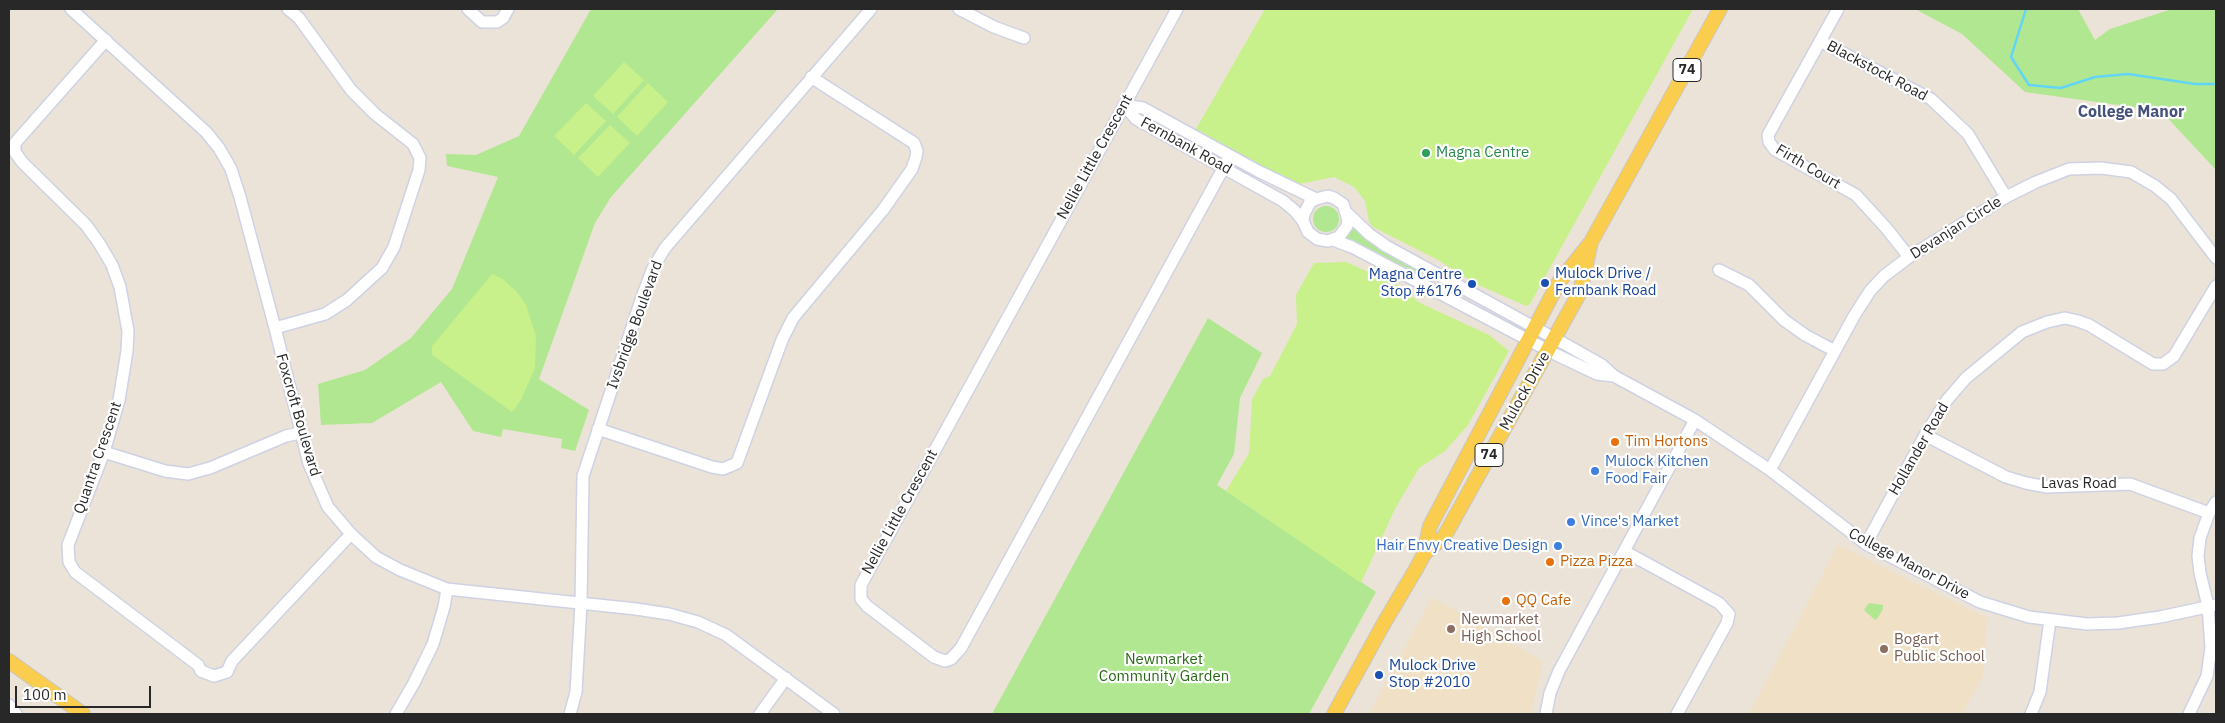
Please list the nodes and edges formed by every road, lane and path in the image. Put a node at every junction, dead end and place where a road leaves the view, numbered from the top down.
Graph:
1 (70, 9) edge
2 (288, 9) edge
3 (468, 9) edge
4 (508, 9) edge
5 (871, 9) edge
6 (959, 9) edge
7 (1177, 9) edge
8 (1720, 9) edge
9 (1838, 9) edge
10 (1024, 38) dead end
11 (106, 40) junction
12 (1820, 41) junction
13 (811, 77) junction
14 (1124, 105) junction
15 (1230, 156) junction
16 (1223, 168) junction
17 (2006, 197) junction
18 (1316, 198) junction
19 (1348, 213) junction
20 (1303, 221) junction
21 (1333, 240) junction
22 (1591, 242) junction
23 (1909, 257) junction
24 (2216, 258) edge
25 (1719, 270) dead end
26 (2216, 286) edge
27 (275, 328) junction
28 (1536, 328) junction
29 (1528, 341) junction
30 (1551, 344) junction
31 (1836, 351) junction
32 (1695, 420) junction
33 (598, 428) junction
34 (300, 433) junction
35 (1925, 436) junction
36 (104, 452) junction
37 (1770, 470) junction
38 (2216, 502) edge
39 (2209, 513) junction
40 (351, 534) junction
41 (1866, 544) junction
42 (1624, 550) junction
43 (1424, 554) junction
44 (447, 589) junction
45 (581, 604) junction
46 (2212, 606) edge
47 (2050, 620) junction
48 (9, 661) edge
49 (786, 678) junction
50 (9, 705) edge
51 (16, 714) edge
52 (83, 714) edge
53 (396, 714) edge
54 (570, 714) edge
55 (760, 714) edge
56 (834, 714) edge
57 (1334, 714) edge
58 (1546, 714) edge
59 (1677, 714) edge
60 (2031, 714) edge
61 (2188, 714) edge

1 - 11 street, Foxcroft Boulevard
2 - 27 street
3 - 4 street
5 - 13 street, Ivsbridge Boulevard
6 - 10 street
7 - 14 street, Nellie Little Crescent
8 - 22 main road, Mulock Drive / 74
9 - 12 street, Firth Court
11 - 27 street, Foxcroft Boulevard
11 - 36 street, Quantra Crescent
12 - 17 street, Blackstock Road
12 - 23 street, Firth Court
13 - 33 street, Ivsbridge Boulevard
13 - 33 street
14 - 15 street, Fernbank Road
14 - 16 street, Fernbank Road
14 - 16 street, Nellie Little Crescent
15 - 16 street, Nellie Little Crescent
15 - 18 street, Fernbank Road
16 - 20 street, Fernbank Road
17 - 23 street, Devanjan Circle
17 - 24 street, Devanjan Circle
18 - 19 street
18 - 20 street
19 - 21 street
19 - 28 street
20 - 21 street
21 - 29 street
22 - 28 main road, Mulock Drive / 74
22 - 30 main road, Mulock Drive / 74
23 - 31 street, Devanjan Circle
25 - 31 street
26 - 35 street, Hollander Road
27 - 34 street, Foxcroft Boulevard
28 - 29 main road, Mulock Drive / 74
28 - 30 street, College Manor Drive
29 - 30 street
29 - 43 main road, Mulock Drive / 74
30 - 32 street, College Manor Drive
30 - 43 main road, Mulock Drive / 74
31 - 37 street, Devanjan Circle
32 - 37 street, College Manor Drive
32 - 42 street
33 - 45 street, Ivsbridge Boulevard
34 - 36 street
34 - 40 street, Foxcroft Boulevard
35 - 39 street, Lavas Road
35 - 41 street, Hollander Road
36 - 40 street, Quantra Crescent
37 - 41 street, College Manor Drive
38 - 39 street
39 - 46 street
40 - 44 street, Foxcroft Boulevard
41 - 47 street, College Manor Drive
42 - 58 street
42 - 59 street
43 - 57 main road, Mulock Drive / 74
44 - 45 street, Foxcroft Boulevard
44 - 53 street
45 - 49 street, Foxcroft Boulevard
45 - 54 street, Ivsbridge Boulevard
46 - 47 street, College Manor Drive
46 - 61 street
47 - 60 street
48 - 52 main road
49 - 55 street
49 - 56 street, Foxcroft Boulevard
50 - 51 street

